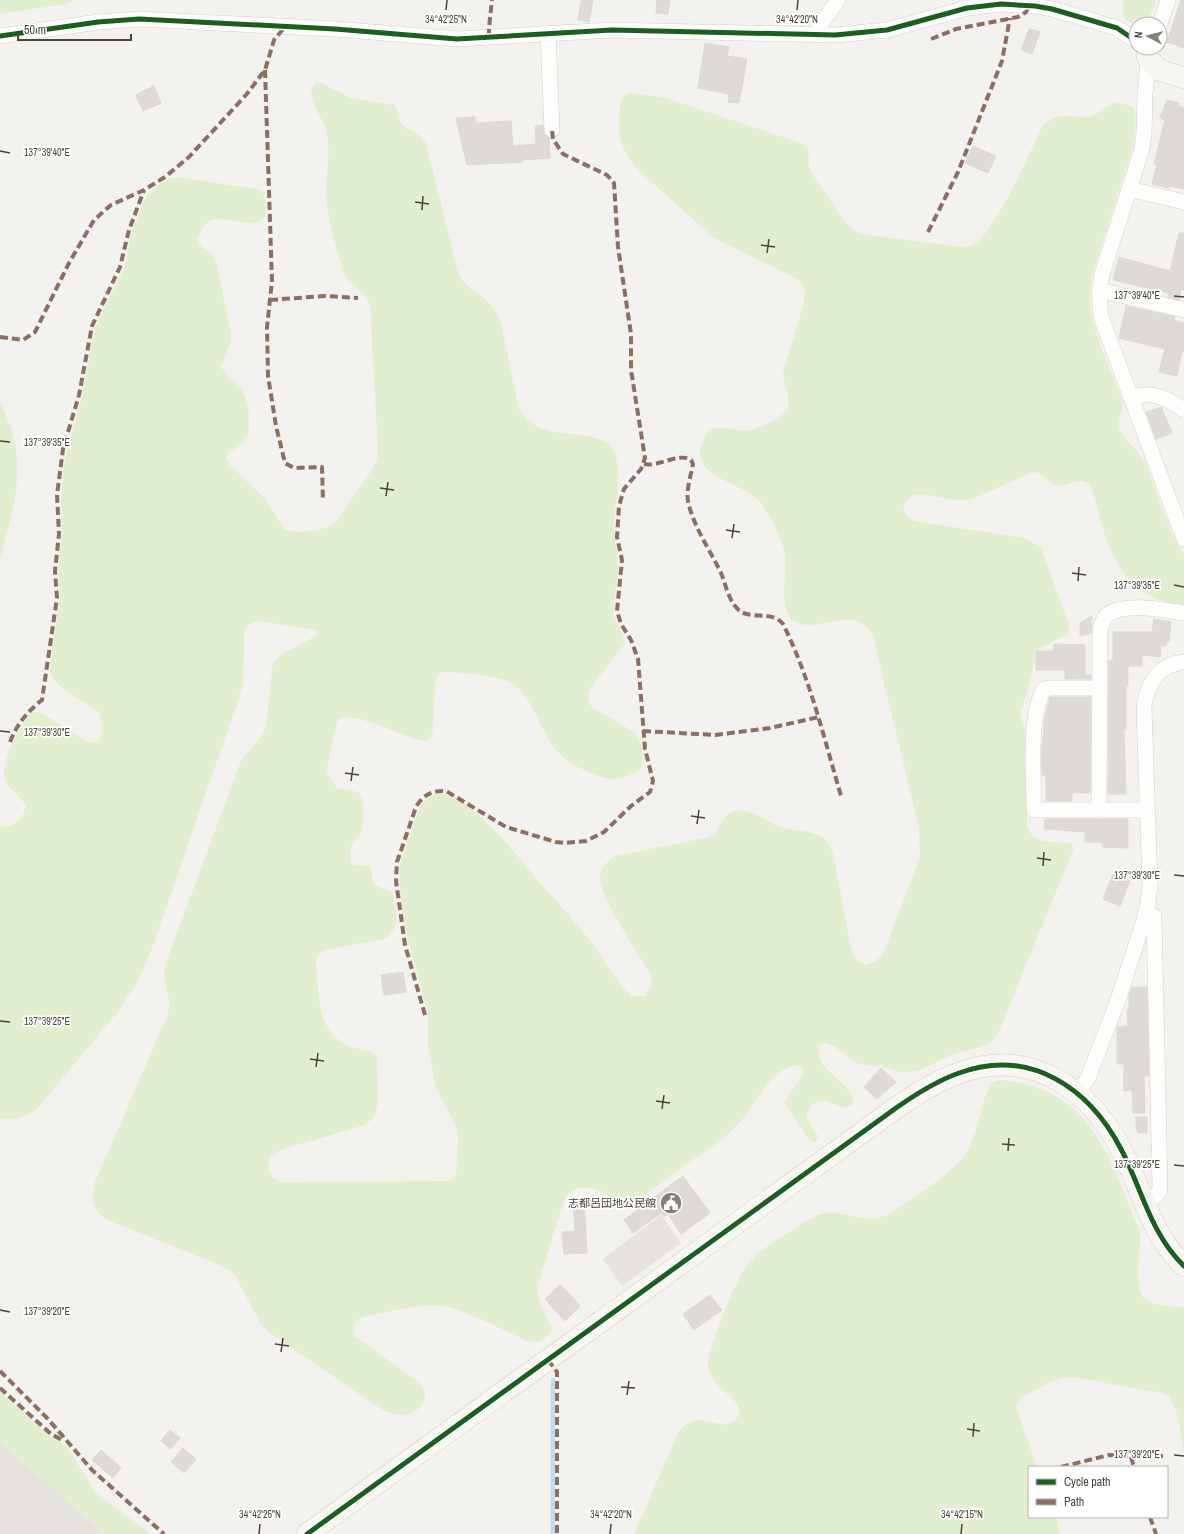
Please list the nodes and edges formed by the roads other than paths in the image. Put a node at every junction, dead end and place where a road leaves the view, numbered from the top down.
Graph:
1 (838, 0) edge
2 (1168, 0) edge
3 (1163, 16) edge
4 (548, 33) junction
5 (818, 35) junction
6 (0, 36) edge
7 (1128, 36) edge
8 (1144, 56) edge
9 (1149, 56) edge
10 (1184, 78) edge
11 (552, 130) dead end
12 (1129, 189) junction
13 (1184, 202) edge
14 (1099, 290) junction
15 (1184, 310) edge
16 (1131, 398) junction
17 (1184, 410) edge
18 (1184, 539) edge
19 (1184, 613) edge
20 (1184, 662) edge
21 (1100, 688) junction
22 (1100, 810) junction
23 (1148, 810) junction
24 (1146, 914) junction
25 (1078, 1092) junction
26 (1143, 1202) junction
27 (1184, 1266) edge
28 (307, 1534) edge

1 - 5 street
2 - 3 street
4 - 5 street
4 - 6 street
4 - 11 street
5 - 7 street
8 - 12 street
9 - 10 street
12 - 13 street
12 - 14 street
14 - 15 street
14 - 16 street
16 - 17 street
16 - 18 street
19 - 21 street
20 - 23 street
21 - 22 street
21 - 22 street
22 - 23 street
23 - 24 street
24 - 25 street
24 - 26 street
25 - 26 street
25 - 28 street
26 - 27 street

